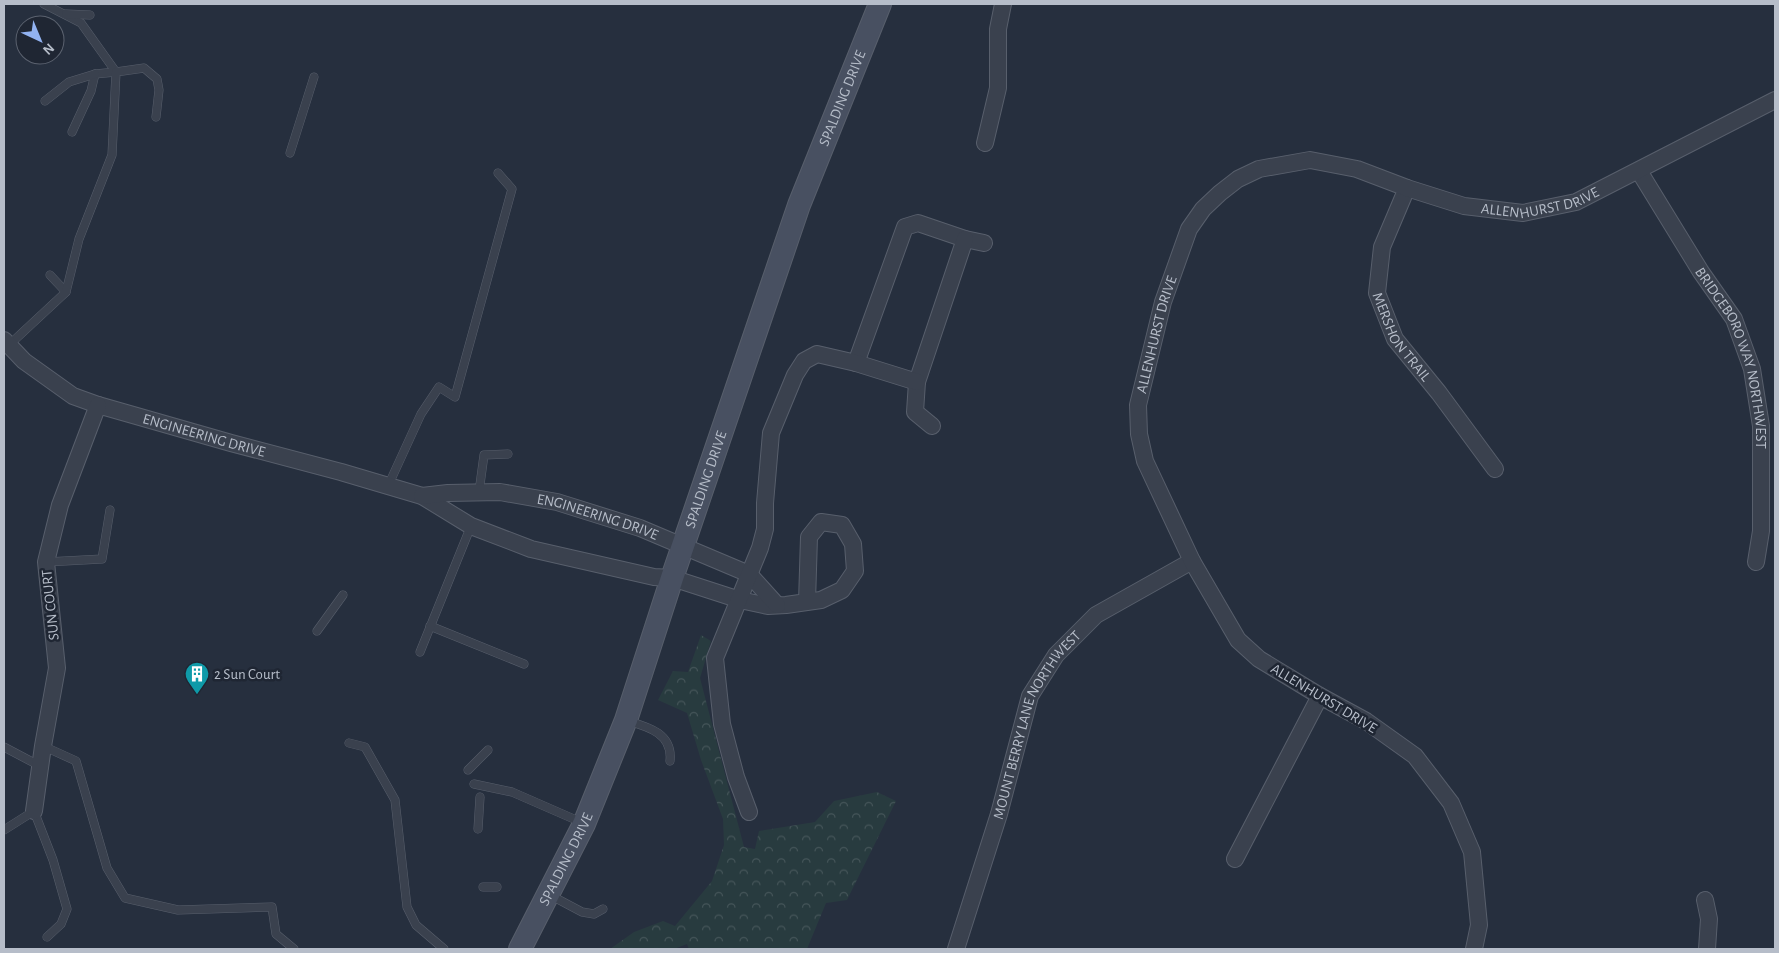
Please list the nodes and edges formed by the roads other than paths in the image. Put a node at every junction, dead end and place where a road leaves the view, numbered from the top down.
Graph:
1 (44, 4) edge
2 (1003, 4) edge
3 (877, 5) edge
4 (64, 14) junction
5 (90, 15) dead end
6 (116, 72) junction
7 (95, 74) junction
8 (314, 77) dead end
9 (1775, 100) edge
10 (45, 101) dead end
11 (156, 117) dead end
12 (72, 132) dead end
13 (985, 143) dead end
14 (290, 153) dead end
15 (1639, 171) junction
16 (498, 173) dead end
17 (1407, 188) junction
18 (965, 239) junction
19 (984, 243) dead end
20 (50, 275) dead end
21 (66, 292) junction
22 (6, 342) edge
23 (856, 363) junction
24 (916, 382) junction
25 (98, 405) junction
26 (932, 426) dead end
27 (508, 454) dead end
28 (1495, 469) dead end
29 (388, 486) junction
30 (479, 492) junction
31 (422, 496) junction
32 (110, 510) dead end
33 (471, 526) junction
34 (682, 546) junction
35 (1192, 561) junction
36 (46, 562) junction
37 (1756, 562) dead end
38 (749, 574) junction
39 (672, 578) junction
40 (343, 595) dead end
41 (740, 600) junction
42 (807, 602) junction
43 (777, 605) junction
44 (430, 626) junction
45 (317, 631) dead end
46 (420, 652) dead end
47 (524, 664) dead end
48 (1320, 696) junction
49 (626, 720) junction
50 (349, 743) dead end
51 (43, 746) junction
52 (4, 747) edge
53 (488, 750) dead end
54 (670, 761) dead end
55 (40, 766) junction
56 (468, 770) dead end
57 (474, 784) dead end
58 (480, 797) dead end
59 (34, 811) junction
60 (748, 812) dead end
61 (584, 824) junction
62 (478, 829) dead end
63 (4, 830) edge
64 (1235, 859) dead end
65 (483, 887) dead end
66 (497, 888) dead end
67 (548, 894) junction
68 (1705, 900) dead end
69 (603, 909) dead end
70 (47, 937) dead end
71 (294, 949) edge
72 (444, 949) edge
73 (520, 949) edge
74 (956, 949) edge
75 (1474, 949) edge
76 (1708, 949) edge

1 - 4 lane
2 - 13 street
3 - 34 main road, SPALDING DRIVE
4 - 5 lane
4 - 6 lane
6 - 7 lane
6 - 11 lane
6 - 21 lane
7 - 10 lane
7 - 12 lane
8 - 14 lane
9 - 15 street, ALLENHURST DRIVE
15 - 17 street, ALLENHURST DRIVE
15 - 37 street, BRIDGEBORO WAY NORTHWEST
16 - 29 lane
17 - 28 street, MERSHON TRAIL
17 - 35 street, ALLENHURST DRIVE
18 - 19 street
18 - 23 street
18 - 24 street
20 - 21 lane
21 - 22 lane
22 - 25 street, ENGINEERING DRIVE
23 - 24 street
23 - 38 street
24 - 26 street
25 - 29 street, ENGINEERING DRIVE
25 - 36 street, SUN COURT
27 - 30 lane
29 - 31 street, ENGINEERING DRIVE
30 - 31 street, ENGINEERING DRIVE
30 - 34 street, ENGINEERING DRIVE
31 - 33 street, ENGINEERING DRIVE
32 - 36 lane
33 - 39 street, ENGINEERING DRIVE
33 - 44 lane
34 - 38 street, ENGINEERING DRIVE
34 - 39 main road, SPALDING DRIVE
35 - 48 street, ALLENHURST DRIVE
35 - 74 street, MOUNT BERRY LANE NORTHWEST
36 - 51 street, SUN COURT
38 - 41 street
38 - 43 street
39 - 41 street, ENGINEERING DRIVE
39 - 49 main road, SPALDING DRIVE
40 - 45 lane
41 - 43 street, ENGINEERING DRIVE
41 - 60 street
42 - 42 street, ENGINEERING DRIVE
42 - 43 street, ENGINEERING DRIVE
44 - 46 lane
44 - 47 lane
48 - 64 street
48 - 75 street, ALLENHURST DRIVE
49 - 54 lane
49 - 61 main road, SPALDING DRIVE
50 - 72 lane
51 - 55 street, SUN COURT
51 - 71 lane
52 - 55 lane
53 - 56 lane
55 - 59 street, SUN COURT
57 - 61 lane
58 - 62 lane
59 - 63 lane
59 - 70 lane
61 - 67 main road, SPALDING DRIVE
65 - 66 lane
67 - 69 lane
67 - 73 main road, SPALDING DRIVE
68 - 76 street

